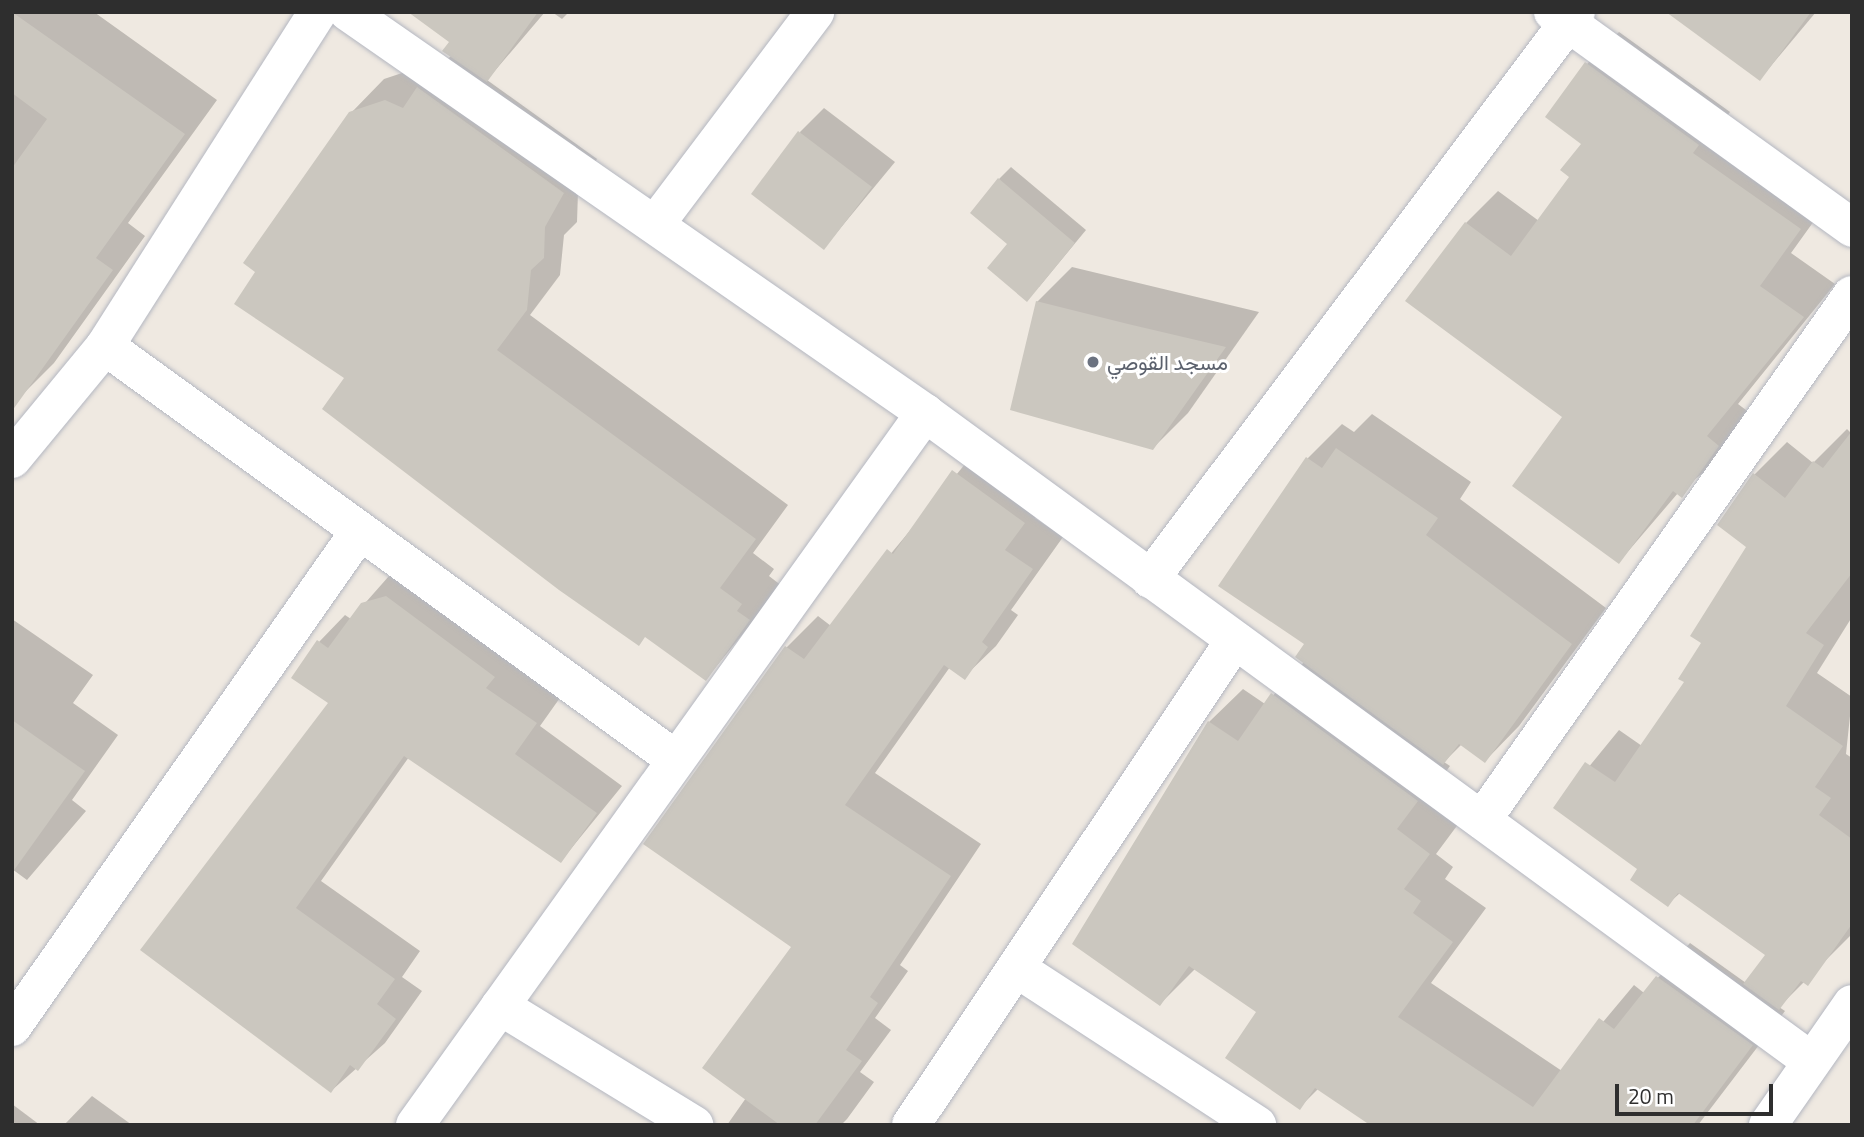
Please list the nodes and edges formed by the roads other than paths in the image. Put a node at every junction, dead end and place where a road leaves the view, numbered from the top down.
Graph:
1 (318, 12) edge
2 (348, 12) edge
3 (815, 12) edge
4 (1565, 16) edge
5 (657, 222) junction
6 (1852, 228) edge
7 (1852, 295) edge
8 (105, 346) junction
9 (925, 413) junction
10 (12, 459) edge
11 (359, 532) junction
12 (1150, 579) junction
13 (1235, 640) junction
14 (675, 759) junction
15 (1482, 820) junction
16 (1016, 968) junction
17 (1852, 1004) edge
18 (500, 1006) junction
19 (12, 1027) edge
20 (1811, 1061) junction
21 (415, 1125) edge
22 (694, 1125) edge
23 (911, 1125) edge
24 (1257, 1125) edge
25 (1768, 1125) edge

1 - 8 street
2 - 5 street
3 - 5 street
4 - 6 street
4 - 12 street
5 - 9 street
7 - 15 street
8 - 10 street
8 - 11 street
9 - 12 street
9 - 14 street
11 - 14 street
11 - 19 street
12 - 13 street
13 - 15 street
13 - 16 street
14 - 18 street
15 - 20 street
16 - 23 street
16 - 24 street
17 - 20 street
18 - 21 street
18 - 22 street
20 - 25 street

